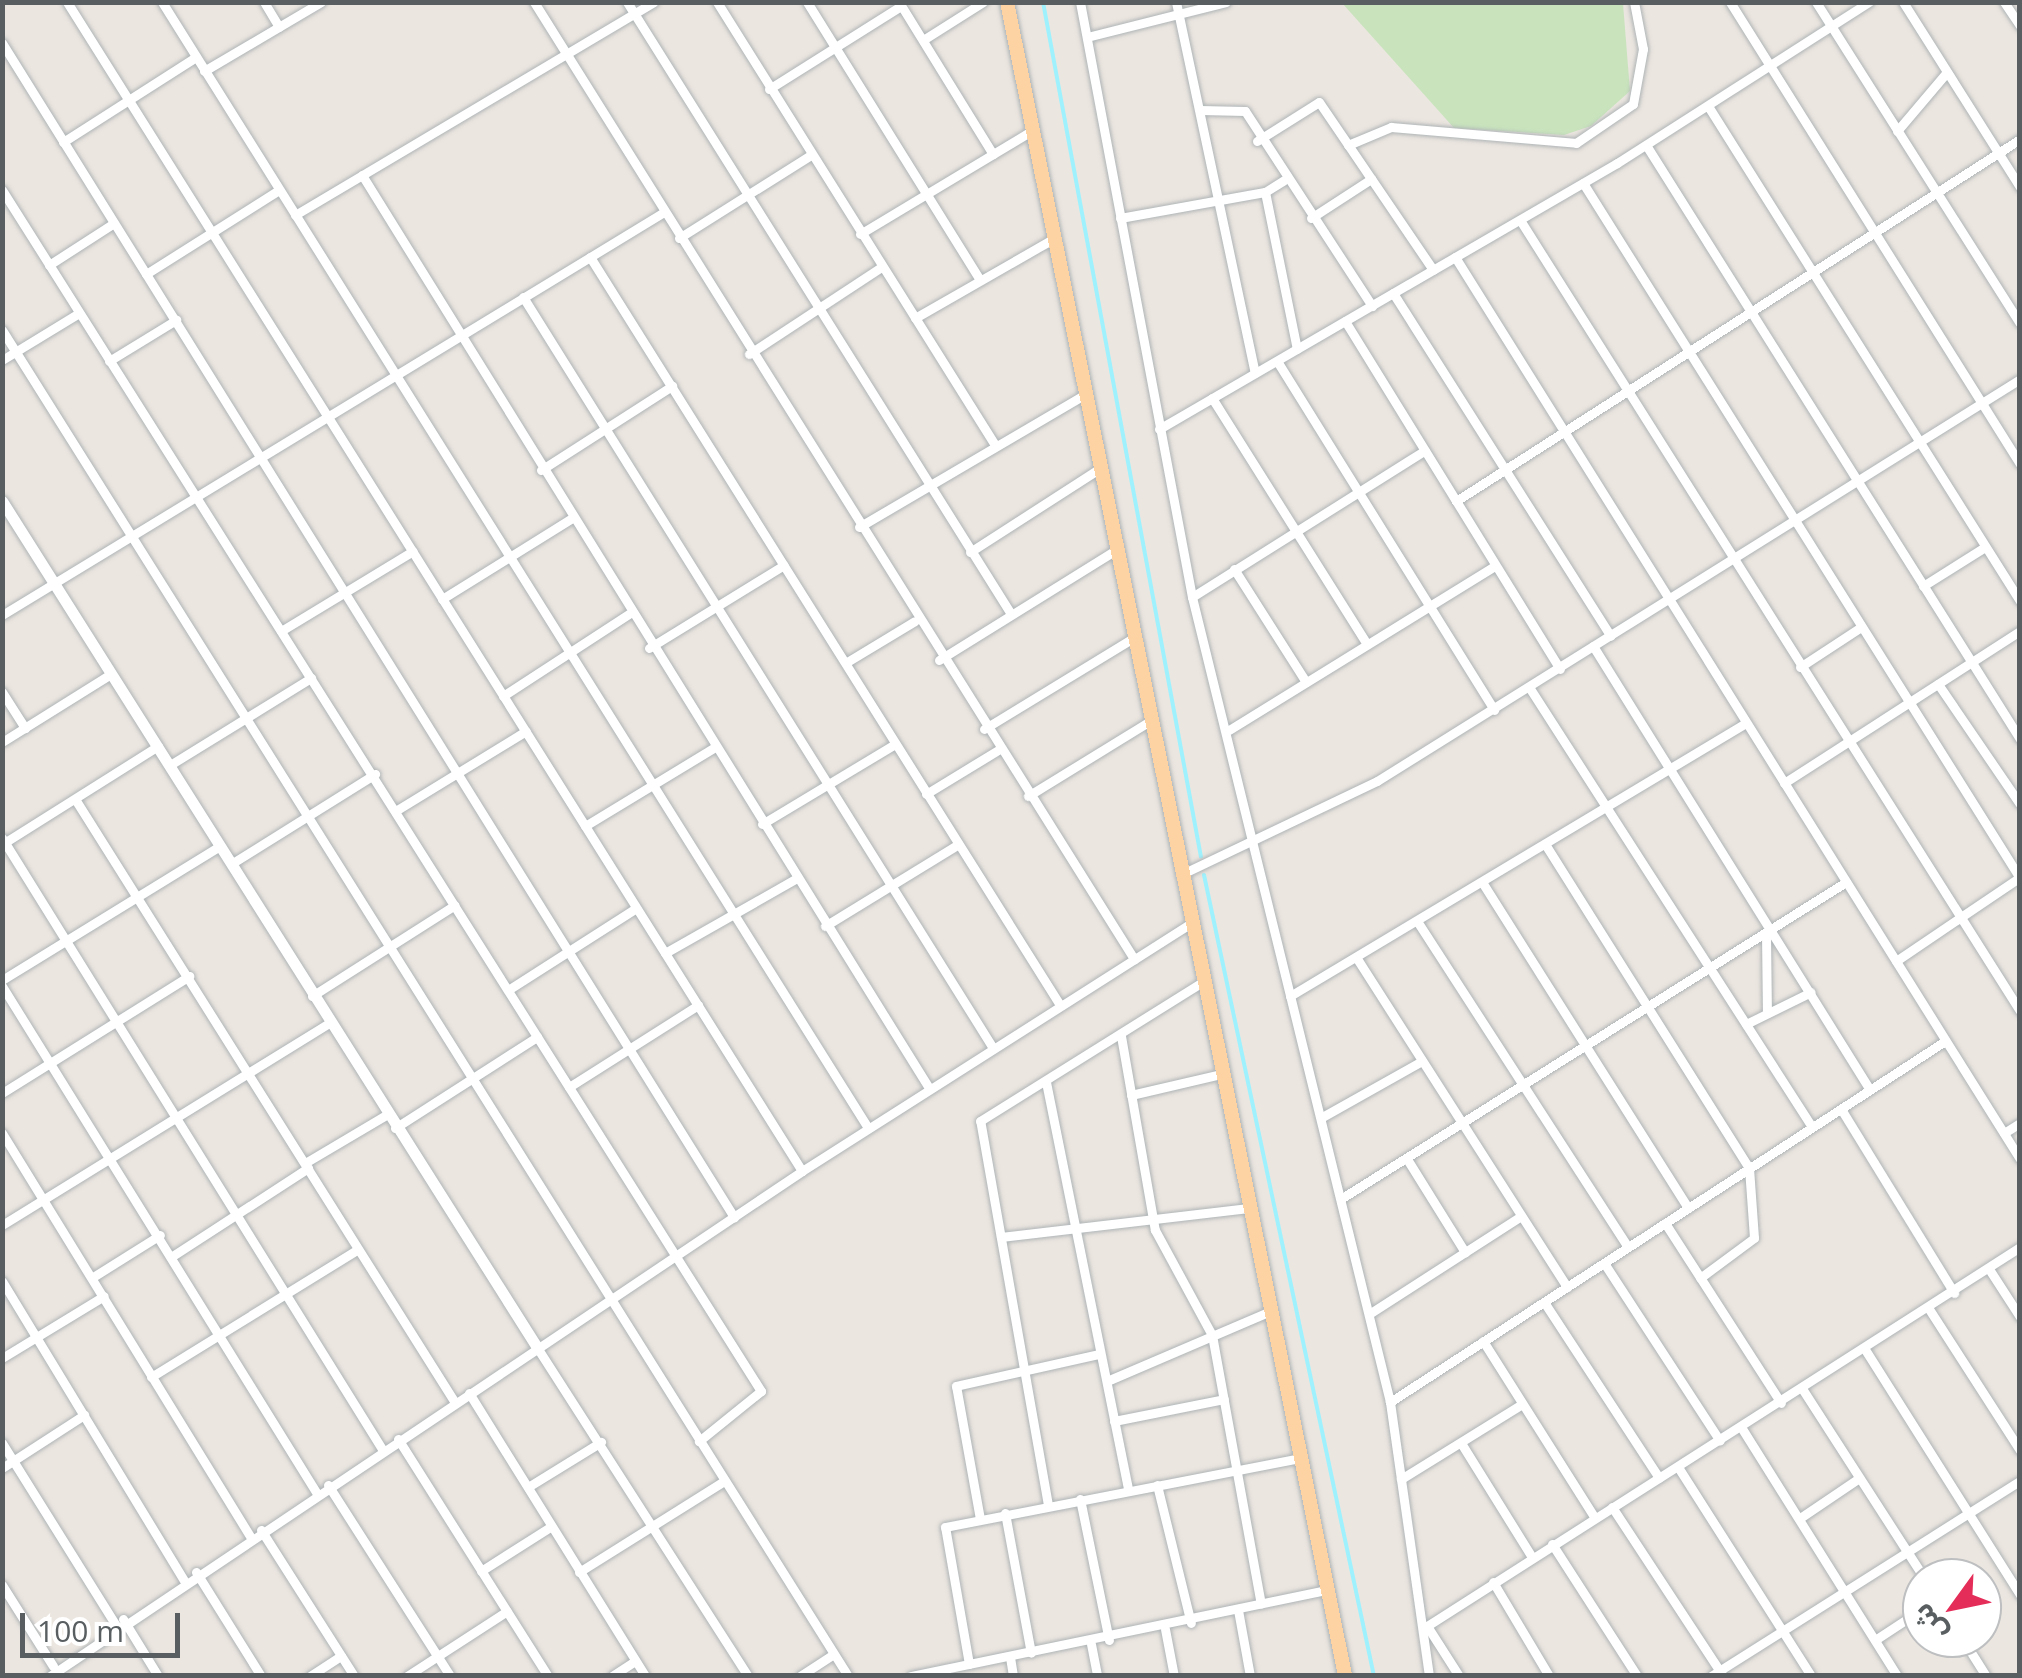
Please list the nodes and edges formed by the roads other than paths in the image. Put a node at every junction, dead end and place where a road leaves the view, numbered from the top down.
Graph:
1 (67, 2) edge
2 (162, 2) edge
3 (264, 2) edge
4 (321, 2) edge
5 (534, 2) edge
6 (627, 2) edge
7 (654, 2) edge
8 (807, 2) edge
9 (982, 2) edge
10 (1007, 2) edge
11 (1080, 2) edge
12 (1176, 2) edge
13 (1226, 2) edge
14 (1634, 2) edge
15 (1730, 2) edge
16 (1816, 2) edge
17 (1868, 2) edge
18 (1902, 2) edge
19 (2004, 2) edge
20 (722, 4) edge
21 (900, 4) edge
22 (635, 15) junction
23 (1179, 17) junction
24 (1830, 26) junction
25 (2020, 26) edge
26 (279, 27) junction
27 (1087, 37) junction
28 (923, 40) junction
29 (3, 44) edge
30 (834, 49) junction
31 (196, 57) junction
32 (568, 58) junction
33 (1770, 67) junction
34 (204, 72) junction
35 (1947, 72) junction
36 (770, 89) junction
37 (128, 101) junction
38 (1708, 106) junction
39 (1200, 110) junction
40 (1033, 130) junction
41 (1897, 131) junction
42 (2020, 139) edge
43 (1258, 141) junction
44 (64, 142) junction
45 (1646, 144) junction
46 (1348, 145) junction
47 (1998, 150) junction
48 (994, 154) junction
49 (811, 155) junction
50 (362, 175) junction
51 (1371, 179) junction
52 (1284, 180) junction
53 (1584, 183) junction
54 (2020, 187) edge
55 (2, 190) edge
56 (279, 190) junction
57 (1265, 192) junction
58 (928, 193) junction
59 (748, 194) junction
60 (1936, 194) junction
61 (1218, 199) junction
62 (664, 212) junction
63 (295, 214) junction
64 (1120, 218) junction
65 (1311, 218) junction
66 (1520, 220) junction
67 (114, 224) junction
68 (212, 232) junction
69 (1874, 233) junction
70 (860, 234) junction
71 (679, 238) junction
72 (1053, 239) junction
73 (590, 257) junction
74 (1455, 257) junction
75 (49, 264) junction
76 (880, 268) junction
77 (1433, 270) junction
78 (1810, 272) junction
79 (146, 274) junction
80 (980, 280) junction
81 (1393, 294) junction
82 (523, 297) junction
83 (1372, 306) junction
84 (817, 308) junction
85 (1752, 309) junction
86 (79, 313) junction
87 (915, 318) junction
88 (176, 320) junction
89 (1346, 321) junction
90 (2020, 323) edge
91 (2, 330) edge
92 (461, 335) junction
93 (1297, 349) junction
94 (1689, 350) junction
95 (16, 352) junction
96 (749, 354) junction
97 (2, 360) edge
98 (110, 360) junction
99 (1277, 361) junction
100 (1255, 373) junction
101 (394, 375) junction
102 (2020, 379) edge
103 (672, 386) junction
104 (1628, 387) junction
105 (1084, 395) junction
106 (1212, 398) junction
107 (1982, 403) junction
108 (327, 414) junction
109 (605, 428) junction
110 (1160, 428) junction
111 (1568, 428) junction
112 (1919, 440) junction
113 (995, 445) junction
114 (1425, 450) junction
115 (262, 455) junction
116 (2020, 464) edge
117 (1099, 468) junction
118 (541, 470) junction
119 (1505, 471) junction
120 (1857, 481) junction
121 (928, 484) junction
122 (1359, 492) junction
123 (194, 497) junction
124 (2, 501) edge
125 (1456, 501) junction
126 (572, 518) junction
127 (1796, 523) junction
128 (859, 528) junction
129 (1294, 532) junction
130 (131, 536) junction
131 (1985, 546) junction
132 (1116, 550) junction
133 (413, 551) junction
134 (970, 552) junction
135 (508, 556) junction
136 (1734, 564) junction
137 (784, 565) junction
138 (1495, 566) junction
139 (1234, 569) junction
140 (56, 584) junction
141 (1923, 586) junction
142 (344, 593) junction
143 (1192, 597) junction
144 (442, 599) junction
145 (1672, 601) junction
146 (2020, 602) edge
147 (719, 605) junction
148 (1429, 606) junction
149 (630, 614) junction
150 (1010, 614) junction
151 (2, 615) edge
152 (915, 621) junction
153 (1861, 627) junction
154 (281, 630) junction
155 (2020, 631) edge
156 (1612, 636) junction
157 (1133, 638) junction
158 (1367, 644) junction
159 (1594, 646) junction
160 (649, 648) junction
161 (568, 654) junction
162 (939, 660) junction
163 (847, 662) junction
164 (1971, 662) junction
165 (1800, 667) junction
166 (1560, 669) junction
167 (112, 674) junction
168 (311, 678) junction
169 (1306, 682) junction
170 (1938, 684) junction
171 (1529, 688) junction
172 (2, 692) edge
173 (503, 696) junction
174 (1909, 703) junction
175 (1494, 710) junction
176 (248, 720) junction
177 (1150, 722) junction
178 (1746, 723) junction
179 (25, 728) junction
180 (984, 729) junction
181 (1229, 730) junction
182 (526, 731) junction
183 (2020, 739) edge
184 (1847, 741) junction
185 (2, 742) edge
186 (895, 744) junction
187 (158, 746) junction
188 (715, 747) junction
189 (998, 750) junction
190 (170, 765) junction
191 (1673, 767) junction
192 (375, 774) junction
193 (460, 774) junction
194 (1784, 783) junction
195 (652, 786) junction
196 (829, 786) junction
197 (926, 794) junction
198 (1028, 796) junction
199 (75, 798) junction
200 (2020, 804) edge
201 (1606, 808) junction
202 (397, 810) junction
203 (308, 817) junction
204 (762, 824) junction
205 (585, 826) junction
206 (3, 841) edge
207 (1545, 844) junction
208 (957, 845) junction
209 (1256, 845) junction
210 (220, 846) junction
211 (231, 864) junction
212 (1182, 874) junction
213 (2019, 877) edge
214 (795, 879) junction
215 (1482, 882) junction
216 (1846, 882) junction
217 (892, 885) junction
218 (139, 898) junction
219 (455, 904) junction
220 (636, 908) junction
221 (731, 916) junction
222 (1961, 918) junction
223 (1417, 921) junction
224 (1192, 924) junction
225 (825, 926) junction
226 (1770, 932) junction
227 (68, 941) junction
228 (390, 947) junction
229 (568, 952) junction
230 (665, 954) junction
231 (1356, 958) junction
232 (1134, 959) junction
233 (1896, 961) junction
234 (1711, 969) junction
235 (189, 976) junction
236 (1206, 980) junction
237 (2, 983) edge
238 (508, 990) junction
239 (1811, 992) junction
240 (312, 996) junction
241 (1290, 996) junction
242 (698, 1005) junction
243 (1060, 1005) junction
244 (1649, 1006) junction
245 (2020, 1011) edge
246 (1767, 1013) junction
247 (119, 1020) junction
248 (329, 1023) junction
249 (1746, 1024) junction
250 (1121, 1036) junction
251 (536, 1037) junction
252 (1945, 1041) junction
253 (1587, 1044) junction
254 (629, 1048) junction
255 (993, 1048) junction
256 (1422, 1061) junction
257 (52, 1062) junction
258 (249, 1072) junction
259 (1220, 1074) junction
260 (473, 1076) junction
261 (1046, 1082) junction
262 (1524, 1085) junction
263 (570, 1087) junction
264 (929, 1088) junction
265 (1870, 1090) junction
266 (2, 1093) edge
267 (1131, 1095) junction
268 (1841, 1110) junction
269 (386, 1115) junction
270 (176, 1116) junction
271 (1324, 1116) junction
272 (2020, 1123) edge
273 (1463, 1126) junction
274 (394, 1128) junction
275 (868, 1128) junction
276 (1812, 1128) junction
277 (2, 1133) edge
278 (2004, 1134) junction
279 (108, 1158) junction
280 (2020, 1158) edge
281 (1406, 1160) junction
282 (306, 1166) junction
283 (1749, 1168) junction
284 (802, 1171) junction
285 (1342, 1198) junction
286 (43, 1199) junction
287 (1248, 1208) junction
288 (1688, 1208) junction
289 (238, 1216) junction
290 (734, 1216) junction
291 (1521, 1216) junction
292 (1153, 1222) junction
293 (1665, 1223) junction
294 (2, 1226) edge
295 (1071, 1229) junction
296 (160, 1235) junction
297 (1001, 1237) junction
298 (1628, 1247) junction
299 (2020, 1247) edge
300 (358, 1249) junction
301 (1465, 1252) junction
302 (174, 1255) junction
303 (678, 1258) junction
304 (1604, 1262) junction
305 (1989, 1269) junction
306 (93, 1277) junction
307 (1700, 1278) junction
308 (2, 1282) edge
309 (1566, 1287) junction
310 (286, 1293) junction
311 (1954, 1293) junction
312 (104, 1296) junction
313 (609, 1300) junction
314 (1544, 1302) junction
315 (1929, 1309) junction
316 (1270, 1311) junction
317 (1369, 1314) junction
318 (2020, 1317) edge
319 (218, 1335) junction
320 (1212, 1335) junction
321 (35, 1338) junction
322 (1483, 1341) junction
323 (538, 1349) junction
324 (1866, 1351) junction
325 (1099, 1354) junction
326 (2, 1358) edge
327 (1024, 1367) junction
328 (151, 1377) junction
329 (1107, 1381) junction
330 (1802, 1390) junction
331 (469, 1392) junction
332 (1224, 1399) junction
333 (454, 1401) junction
334 (1390, 1402) junction
335 (1782, 1403) junction
336 (1522, 1404) junction
337 (84, 1415) junction
338 (1114, 1421) junction
339 (1741, 1427) junction
340 (398, 1439) junction
341 (699, 1441) junction
342 (1720, 1441) junction
343 (2, 1442) edge
344 (602, 1442) junction
345 (1461, 1442) junction
346 (382, 1449) junction
347 (2020, 1450) edge
348 (1300, 1458) junction
349 (14, 1461) junction
350 (1678, 1467) junction
351 (2, 1468) edge
352 (1236, 1470) junction
353 (1659, 1478) junction
354 (1859, 1478) junction
355 (1401, 1479) junction
356 (724, 1481) junction
357 (2020, 1481) edge
358 (328, 1484) junction
359 (1157, 1485) junction
360 (528, 1487) junction
361 (1128, 1490) junction
362 (316, 1492) junction
363 (1080, 1499) junction
364 (1048, 1505) junction
365 (1612, 1507) junction
366 (1005, 1513) junction
367 (1968, 1513) junction
368 (980, 1518) junction
369 (1595, 1518) junction
370 (1800, 1518) junction
371 (550, 1526) junction
372 (654, 1526) junction
373 (261, 1530) junction
374 (250, 1538) junction
375 (1552, 1544) junction
376 (1908, 1553) junction
377 (1532, 1557) junction
378 (1911, 1558) edge
379 (482, 1570) junction
380 (196, 1572) junction
381 (580, 1572) junction
382 (184, 1580) junction
383 (1493, 1582) junction
384 (2, 1585) edge
385 (1327, 1590) junction
386 (1844, 1591) junction
387 (2020, 1595) edge
388 (1261, 1604) junction
389 (1238, 1610) junction
390 (507, 1611) junction
391 (119, 1622) junction
392 (1902, 1622) edge
393 (1191, 1623) junction
394 (1427, 1626) junction
395 (1165, 1629) junction
396 (1783, 1631) junction
397 (1109, 1640) junction
398 (1874, 1640) junction
399 (1091, 1644) junction
400 (1031, 1653) junction
401 (341, 1656) junction
402 (438, 1656) junction
403 (832, 1656) junction
404 (1010, 1657) junction
405 (635, 1661) junction
406 (970, 1664) junction
407 (51, 1670) edge
408 (1718, 1674) edge
409 (158, 1676) edge
410 (260, 1676) edge
411 (310, 1676) edge
412 (354, 1676) edge
413 (407, 1676) edge
414 (450, 1676) edge
415 (548, 1676) edge
416 (612, 1676) edge
417 (644, 1676) edge
418 (748, 1676) edge
419 (800, 1676) edge
420 (848, 1676) edge
421 (911, 1676) edge
422 (1014, 1676) edge
423 (1097, 1676) edge
424 (1174, 1676) edge
425 (1250, 1676) edge
426 (1345, 1676) edge
427 (1429, 1676) edge
428 (1458, 1676) edge
429 (1550, 1676) edge
430 (1637, 1676) edge
431 (1811, 1676) edge
432 (1897, 1676) edge

1 - 37 street
2 - 31 street
3 - 26 street
4 - 26 street
5 - 32 street
6 - 22 street
7 - 22 street
8 - 30 street
9 - 28 street
10 - 40 main road
11 - 27 street
12 - 23 street
13 - 23 street
14 - 46 street
15 - 33 street
16 - 24 street
17 - 24 street
18 - 35 street
19 - 25 street
20 - 36 street
21 - 28 street
21 - 30 street
22 - 32 street
22 - 59 street
23 - 27 street
23 - 39 street
24 - 33 street
24 - 41 street
26 - 34 street
27 - 64 street
28 - 48 street
29 - 44 street
30 - 36 street
30 - 58 street
31 - 34 street
31 - 37 street
32 - 50 street
32 - 62 street
33 - 38 street
33 - 69 street
34 - 56 street
35 - 41 street
35 - 47 street
36 - 49 street
37 - 44 street
37 - 68 street
38 - 45 street
38 - 78 street
39 - 43 street
39 - 61 street
40 - 48 street
40 - 72 main road
41 - 60 street
42 - 47 street
43 - 46 street
43 - 52 street
44 - 67 street
45 - 53 street
45 - 85 street
46 - 51 street
47 - 54 street
47 - 60 street
48 - 58 street
49 - 59 street
49 - 70 street
50 - 63 street
50 - 92 street
51 - 65 street
51 - 77 street
52 - 57 street
52 - 65 street
53 - 66 street
53 - 94 street
55 - 75 street
56 - 63 street
56 - 68 street
57 - 61 street
57 - 93 street
58 - 70 street
58 - 80 street
59 - 71 street
59 - 84 street
60 - 69 street
60 - 90 street
61 - 64 street
61 - 100 street
62 - 71 street
62 - 73 street
63 - 101 street
64 - 110 street
65 - 83 street
66 - 74 street
66 - 104 street
67 - 75 street
67 - 79 street
68 - 79 street
68 - 108 street
69 - 78 street
69 - 107 street
70 - 76 street
71 - 96 street
72 - 80 street
72 - 105 main road
73 - 82 street
73 - 103 street
74 - 77 street
74 - 111 street
75 - 86 street
76 - 84 street
76 - 87 street
77 - 81 street
78 - 85 street
78 - 112 street
79 - 88 street
80 - 87 street
81 - 83 street
81 - 119 street
82 - 92 street
82 - 109 street
83 - 89 street
84 - 96 street
84 - 121 street
85 - 94 street
85 - 120 street
86 - 95 street
86 - 98 street
87 - 113 street
88 - 98 street
88 - 115 street
89 - 93 street
89 - 114 street
91 - 95 street
92 - 101 street
92 - 118 street
93 - 99 street
94 - 104 street
94 - 127 street
95 - 97 street
95 - 130 street
96 - 128 street
98 - 123 street
99 - 100 street
99 - 122 street
100 - 106 street
101 - 108 street
101 - 135 street
102 - 107 street
103 - 109 street
103 - 137 street
104 - 111 street
104 - 136 street
105 - 113 street
105 - 117 main road
106 - 110 street
106 - 129 street
107 - 112 street
107 - 116 street
108 - 115 street
108 - 133 street
109 - 118 street
109 - 147 street
110 - 143 street
111 - 119 street
111 - 145 street
112 - 120 street
112 - 131 street
113 - 121 street
114 - 122 street
114 - 125 street
115 - 123 street
115 - 142 street
117 - 132 main road
117 - 134 street
118 - 126 street
119 - 125 street
119 - 156 street
120 - 127 street
120 - 141 street
121 - 128 street
121 - 134 street
122 - 129 street
122 - 148 street
123 - 130 street
123 - 154 street
124 - 140 street
125 - 138 street
126 - 135 street
126 - 149 street
127 - 136 street
127 - 153 street
128 - 152 street
129 - 139 street
129 - 158 street
130 - 140 street
130 - 176 street
131 - 141 street
131 - 146 street
132 - 150 street
132 - 157 main road
133 - 142 street
133 - 144 street
134 - 150 street
135 - 144 street
135 - 161 street
136 - 145 street
136 - 165 street
137 - 147 street
137 - 163 street
138 - 148 street
138 - 166 street
139 - 143 street
139 - 169 street
140 - 151 street
140 - 167 street
141 - 164 street
142 - 154 street
142 - 193 street
143 - 181 street
144 - 173 street
145 - 156 street
145 - 178 street
147 - 160 street
147 - 196 street
148 - 158 street
148 - 175 street
149 - 160 street
149 - 161 street
150 - 162 street
152 - 162 street
152 - 163 street
153 - 165 street
153 - 174 street
154 - 168 street
155 - 164 street
156 - 159 street
157 - 177 main road
157 - 180 street
158 - 169 street
159 - 166 street
159 - 191 street
160 - 188 street
161 - 173 street
161 - 195 street
162 - 180 street
163 - 186 street
164 - 170 street
164 - 183 street
165 - 184 street
166 - 171 street
167 - 179 street
167 - 187 street
168 - 176 street
168 - 192 street
169 - 181 street
170 - 174 street
170 - 200 street
171 - 175 street
171 - 201 street
172 - 179 street
173 - 182 street
174 - 184 street
174 - 213 street
175 - 209 street
176 - 190 street
176 - 203 street
177 - 198 street
177 - 212 main road
178 - 191 street
178 - 194 street
179 - 185 street
180 - 189 street
181 - 209 street
182 - 193 street
182 - 205 street
184 - 194 street
184 - 222 street
186 - 196 street
186 - 197 street
187 - 190 street
187 - 199 street
188 - 195 street
188 - 204 street
189 - 197 street
189 - 198 street
190 - 210 street
191 - 201 street
191 - 226 street
192 - 202 street
192 - 203 street
193 - 202 street
193 - 229 street
194 - 216 street
195 - 205 street
195 - 221 street
196 - 204 street
196 - 217 street
197 - 208 street
198 - 232 street
199 - 206 street
199 - 218 street
201 - 207 street
201 - 234 street
202 - 219 street
203 - 211 street
203 - 228 street
204 - 214 street
205 - 220 street
206 - 227 street
207 - 215 street
207 - 244 street
208 - 217 street
208 - 243 street
209 - 212 street
209 - 241 street
210 - 211 street
210 - 218 street
211 - 240 street
212 - 224 main road
213 - 222 street
214 - 221 street
214 - 225 street
215 - 223 street
215 - 253 street
216 - 226 street
216 - 233 street
217 - 225 street
217 - 255 street
218 - 227 street
218 - 235 street
219 - 228 street
219 - 238 street
220 - 229 street
220 - 230 street
221 - 230 street
221 - 275 street
222 - 233 street
222 - 245 street
223 - 231 street
223 - 262 street
224 - 232 street
224 - 236 main road
225 - 264 street
226 - 234 street
226 - 239 street
226 - 246 street
227 - 237 street
227 - 247 street
228 - 240 street
228 - 260 street
229 - 238 street
229 - 254 street
230 - 242 street
231 - 241 street
231 - 256 street
232 - 243 street
233 - 252 street
234 - 244 street
234 - 249 street
235 - 247 street
235 - 258 street
236 - 250 street
236 - 259 main road
237 - 257 street
238 - 251 street
239 - 246 street
239 - 265 street
240 - 248 street
241 - 271 street
242 - 254 street
242 - 284 street
243 - 255 street
244 - 253 street
244 - 283 street
246 - 249 street
247 - 257 street
247 - 270 street
248 - 258 street
248 - 269 street
249 - 276 street
250 - 261 street
250 - 267 street
251 - 260 street
251 - 263 street
252 - 265 street
252 - 278 street
253 - 262 street
253 - 288 street
254 - 263 street
254 - 290 street
255 - 264 street
256 - 271 street
256 - 273 street
257 - 266 street
257 - 279 street
258 - 270 street
258 - 282 street
259 - 267 street
259 - 287 main road
260 - 274 street
260 - 313 street
261 - 295 street
261 - 297 street
262 - 273 street
262 - 298 street
263 - 303 street
264 - 275 street
265 - 268 street
267 - 292 street
268 - 276 street
268 - 311 street
269 - 274 street
269 - 282 street
270 - 279 street
270 - 289 street
271 - 285 street
272 - 278 street
273 - 281 street
273 - 291 street
274 - 323 street
275 - 284 street
276 - 283 street
277 - 286 street
278 - 280 street
279 - 286 street
279 - 296 street
281 - 285 street
281 - 301 street
282 - 289 street
282 - 300 street
283 - 288 street
283 - 307 street
284 - 290 street
285 - 317 street
286 - 294 street
286 - 306 street
287 - 292 street
287 - 316 main road
288 - 293 street
289 - 302 street
289 - 310 street
290 - 303 street
291 - 301 street
291 - 309 street
292 - 295 street
292 - 320 street
293 - 298 street
293 - 307 street
295 - 297 street
295 - 325 street
296 - 302 street
296 - 306 street
297 - 327 street
298 - 304 street
299 - 305 street
300 - 310 street
300 - 333 street
301 - 317 street
302 - 319 street
303 - 313 street
303 - 341 street
304 - 309 street
304 - 342 street
305 - 311 street
305 - 318 street
306 - 312 street
307 - 335 street
308 - 321 street
309 - 314 street
310 - 319 street
310 - 346 street
311 - 315 street
312 - 321 street
312 - 328 street
313 - 323 street
313 - 341 street
314 - 322 street
314 - 353 street
315 - 324 street
315 - 347 street
316 - 320 street
316 - 348 main road
317 - 334 street
319 - 328 street
319 - 362 street
320 - 329 street
320 - 332 street
321 - 326 street
321 - 337 street
322 - 334 street
322 - 336 street
323 - 331 street
323 - 344 street
324 - 330 street
324 - 367 street
325 - 327 street
325 - 329 street
327 - 364 street
327 - 368 street
328 - 374 street
329 - 338 street
330 - 335 street
330 - 354 street
331 - 333 street
331 - 360 street
332 - 338 street
332 - 352 street
333 - 340 street
334 - 355 street
335 - 339 street
336 - 345 street
336 - 369 street
337 - 349 street
337 - 382 street
338 - 361 street
339 - 342 street
339 - 370 street
340 - 346 street
340 - 379 street
341 - 356 street
342 - 350 street
343 - 349 street
344 - 360 street
344 - 372 street
345 - 355 street
345 - 377 street
346 - 358 street
348 - 352 street
348 - 385 main road
349 - 351 street
349 - 391 street
350 - 353 street
350 - 396 street
352 - 359 street
352 - 388 street
353 - 365 street
354 - 370 street
354 - 376 street
355 - 394 street
356 - 372 street
356 - 403 street
357 - 367 street
358 - 362 street
358 - 402 street
359 - 361 street
359 - 393 street
360 - 371 street
361 - 363 street
362 - 373 street
363 - 364 street
363 - 397 street
364 - 366 street
365 - 369 street
365 - 408 street
366 - 368 street
366 - 400 street
367 - 376 street
367 - 387 street
368 - 406 street
369 - 375 street
370 - 386 street
371 - 379 street
371 - 381 street
372 - 381 street
372 - 418 street
373 - 374 street
373 - 401 street
374 - 380 street
375 - 377 street
375 - 430 street
376 - 378 street
376 - 386 street
377 - 383 street
379 - 390 street
380 - 382 street
380 - 410 street
381 - 405 street
382 - 391 street
383 - 394 street
383 - 429 street
384 - 407 street
385 - 388 street
385 - 426 main road
386 - 396 street
386 - 398 street
388 - 389 street
389 - 393 street
389 - 425 street
390 - 402 street
390 - 415 street
391 - 407 street
391 - 409 street
392 - 398 street
393 - 395 street
394 - 427 street
394 - 428 street
395 - 397 street
395 - 424 street
396 - 408 street
396 - 431 street
397 - 399 street
398 - 432 street
399 - 400 street
399 - 423 street
400 - 404 street
401 - 411 street
401 - 412 street
402 - 413 street
402 - 414 street
403 - 419 street
403 - 420 street
404 - 406 street
404 - 422 street
405 - 416 street
405 - 417 street
406 - 421 street

